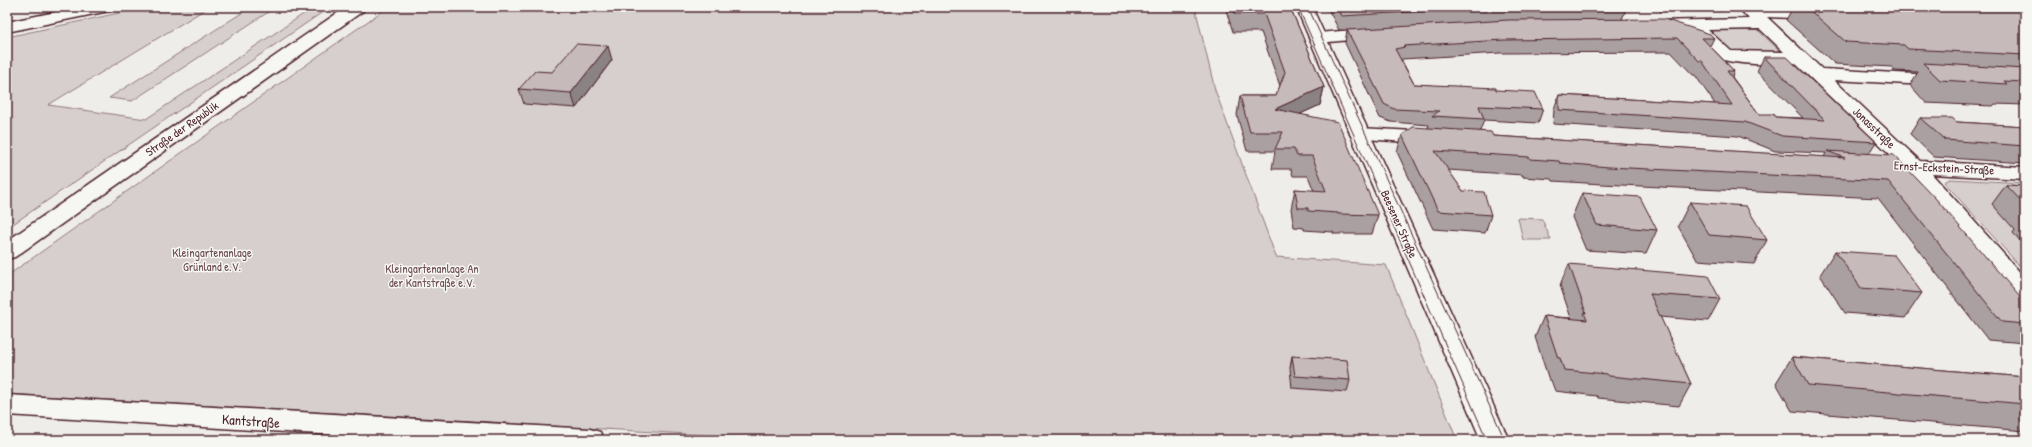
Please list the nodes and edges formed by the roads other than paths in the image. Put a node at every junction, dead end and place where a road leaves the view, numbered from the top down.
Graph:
1 (104, 7) edge
2 (357, 7) edge
3 (1304, 7) edge
4 (1754, 15) edge
5 (1838, 15) edge
6 (1640, 26) edge
7 (1693, 26) junction
8 (7, 27) edge
9 (1395, 32) edge
10 (1318, 38) junction
11 (1800, 58) junction
12 (1817, 74) junction
13 (1963, 81) edge
14 (1360, 134) junction
15 (1448, 139) edge
16 (1853, 163) edge
17 (1914, 166) junction
18 (2025, 173) edge
19 (7, 252) edge
20 (2025, 293) edge
21 (7, 405) edge
22 (590, 440) edge
23 (1496, 440) edge

1 - 8 street
2 - 19 street, Straße der Republik
3 - 10 street, Beesener Straße
4 - 5 street
4 - 7 street
4 - 11 street, Jonasstraße
6 - 7 street
7 - 11 street
9 - 10 street
10 - 14 street, Beesener Straße
11 - 12 street, Jonasstraße
12 - 13 street
12 - 17 street, Jonasstraße
14 - 15 street
14 - 23 street, Beesener Straße
16 - 17 street, Ernst-Eckstein-Straße
17 - 18 street, Ernst-Eckstein-Straße
17 - 20 street, Jonasstraße
21 - 22 street, Kantstraße

